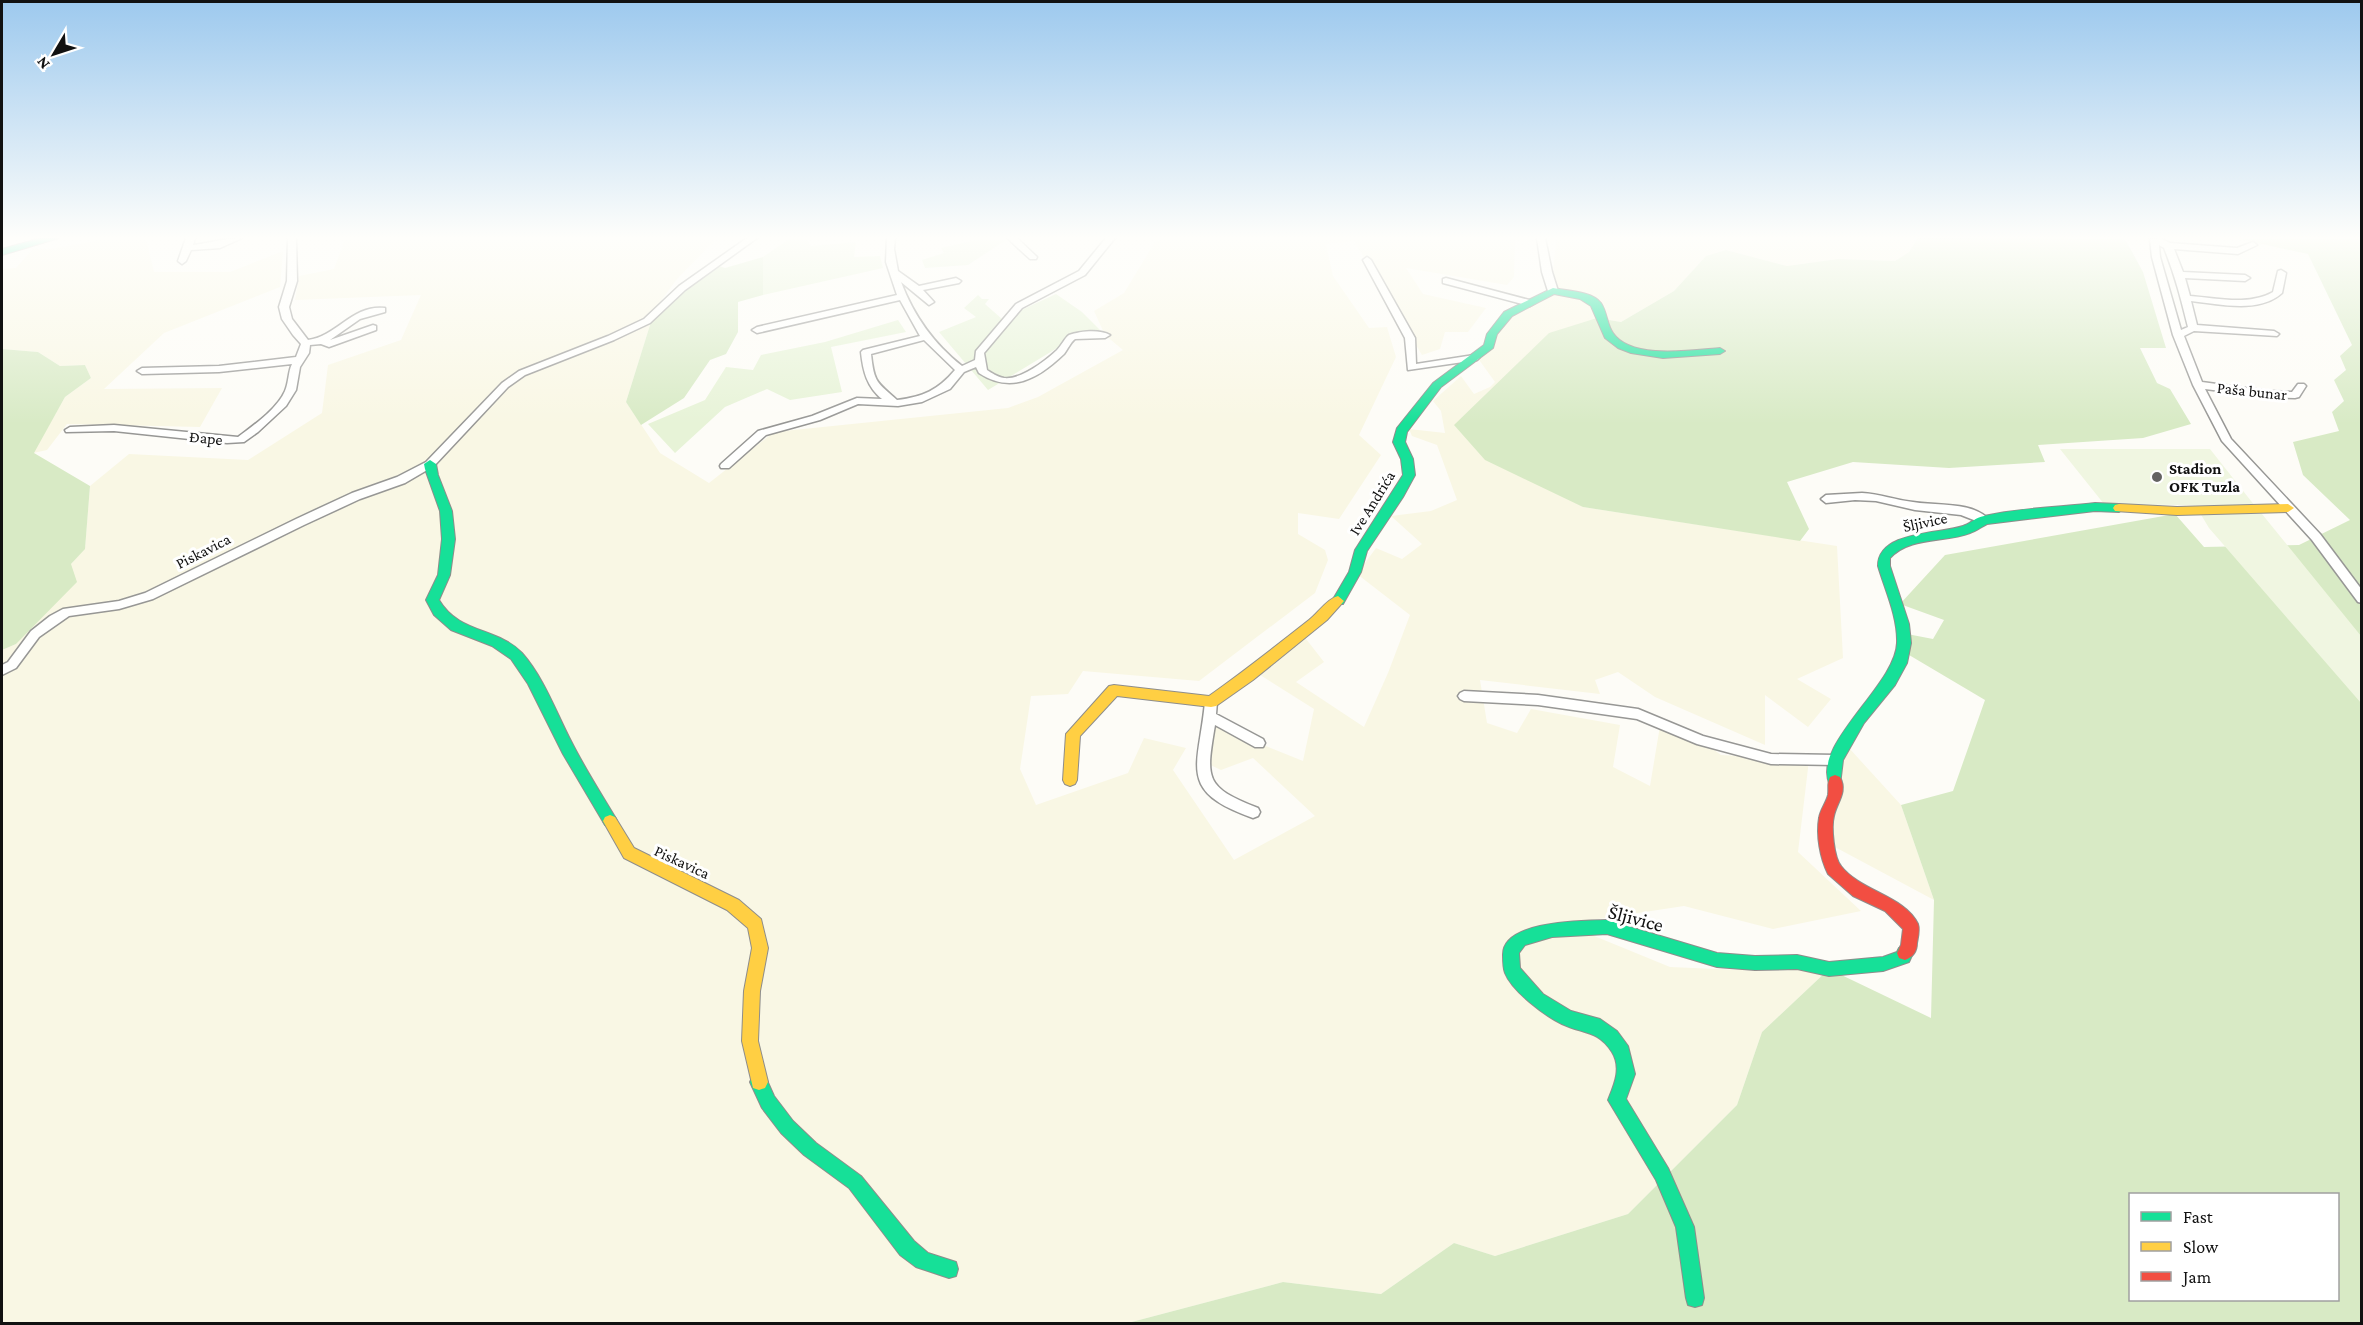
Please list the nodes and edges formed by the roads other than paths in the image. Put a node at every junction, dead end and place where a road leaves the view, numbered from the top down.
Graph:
1 (286, 300) edge
2 (669, 300) edge
3 (890, 300) edge
4 (904, 300) edge
5 (1031, 300) edge
6 (1389, 300) edge
7 (1518, 300) edge
8 (1536, 300) edge
9 (1588, 300) edge
10 (2168, 300) edge
11 (2185, 300) edge
12 (2214, 300) edge
13 (2268, 300) edge
14 (1530, 303) junction
15 (382, 310) dead end
16 (373, 328) dead end
17 (2193, 328) junction
18 (757, 330) dead end
19 (2274, 334) dead end
20 (1105, 335) dead end
21 (2178, 335) junction
22 (926, 337) junction
23 (323, 340) junction
24 (306, 343) junction
25 (1720, 351) dead end
26 (1474, 358) junction
27 (298, 360) junction
28 (979, 362) junction
29 (961, 370) junction
30 (142, 371) dead end
31 (2198, 385) junction
32 (2301, 386) dead end
33 (898, 403) junction
34 (70, 430) dead end
35 (429, 464) junction
36 (725, 466) dead end
37 (1826, 499) dead end
38 (2288, 508) junction
39 (1984, 520) junction
40 (2361, 599) edge
41 (2, 672) edge
42 (1464, 696) dead end
43 (1211, 710) junction
44 (1259, 743) dead end
45 (1836, 760) junction
46 (1070, 780) dead end
47 (1253, 812) dead end
48 (949, 1269) dead end
49 (1695, 1298) dead end

1 - 24 street
2 - 35 street, Piskavica
3 - 18 street
4 - 22 street
5 - 28 street
6 - 26 street
7 - 14 street
8 - 14 street, Ive Andrića
9 - 25 street
10 - 21 street, Paša bunar
11 - 17 street
12 - 13 street
14 - 26 street, Ive Andrića
15 - 23 street
16 - 23 street
17 - 19 street
17 - 21 street
20 - 28 street
21 - 31 street, Paša bunar
22 - 29 street
22 - 33 street
23 - 24 street
24 - 27 street, Đape
26 - 43 street, Ive Andrića
27 - 30 street
27 - 34 street, Đape
28 - 29 street
29 - 33 street
31 - 32 street, Paša bunar
31 - 38 street, Paša bunar
33 - 36 street
35 - 41 street, Piskavica
35 - 48 street, Piskavica
37 - 39 street, Šljivice
38 - 39 street, Šljivice
38 - 40 street, Paša bunar
39 - 45 street, Šljivice
42 - 45 street
43 - 44 street
43 - 46 street
43 - 47 street
45 - 49 street, Šljivice

